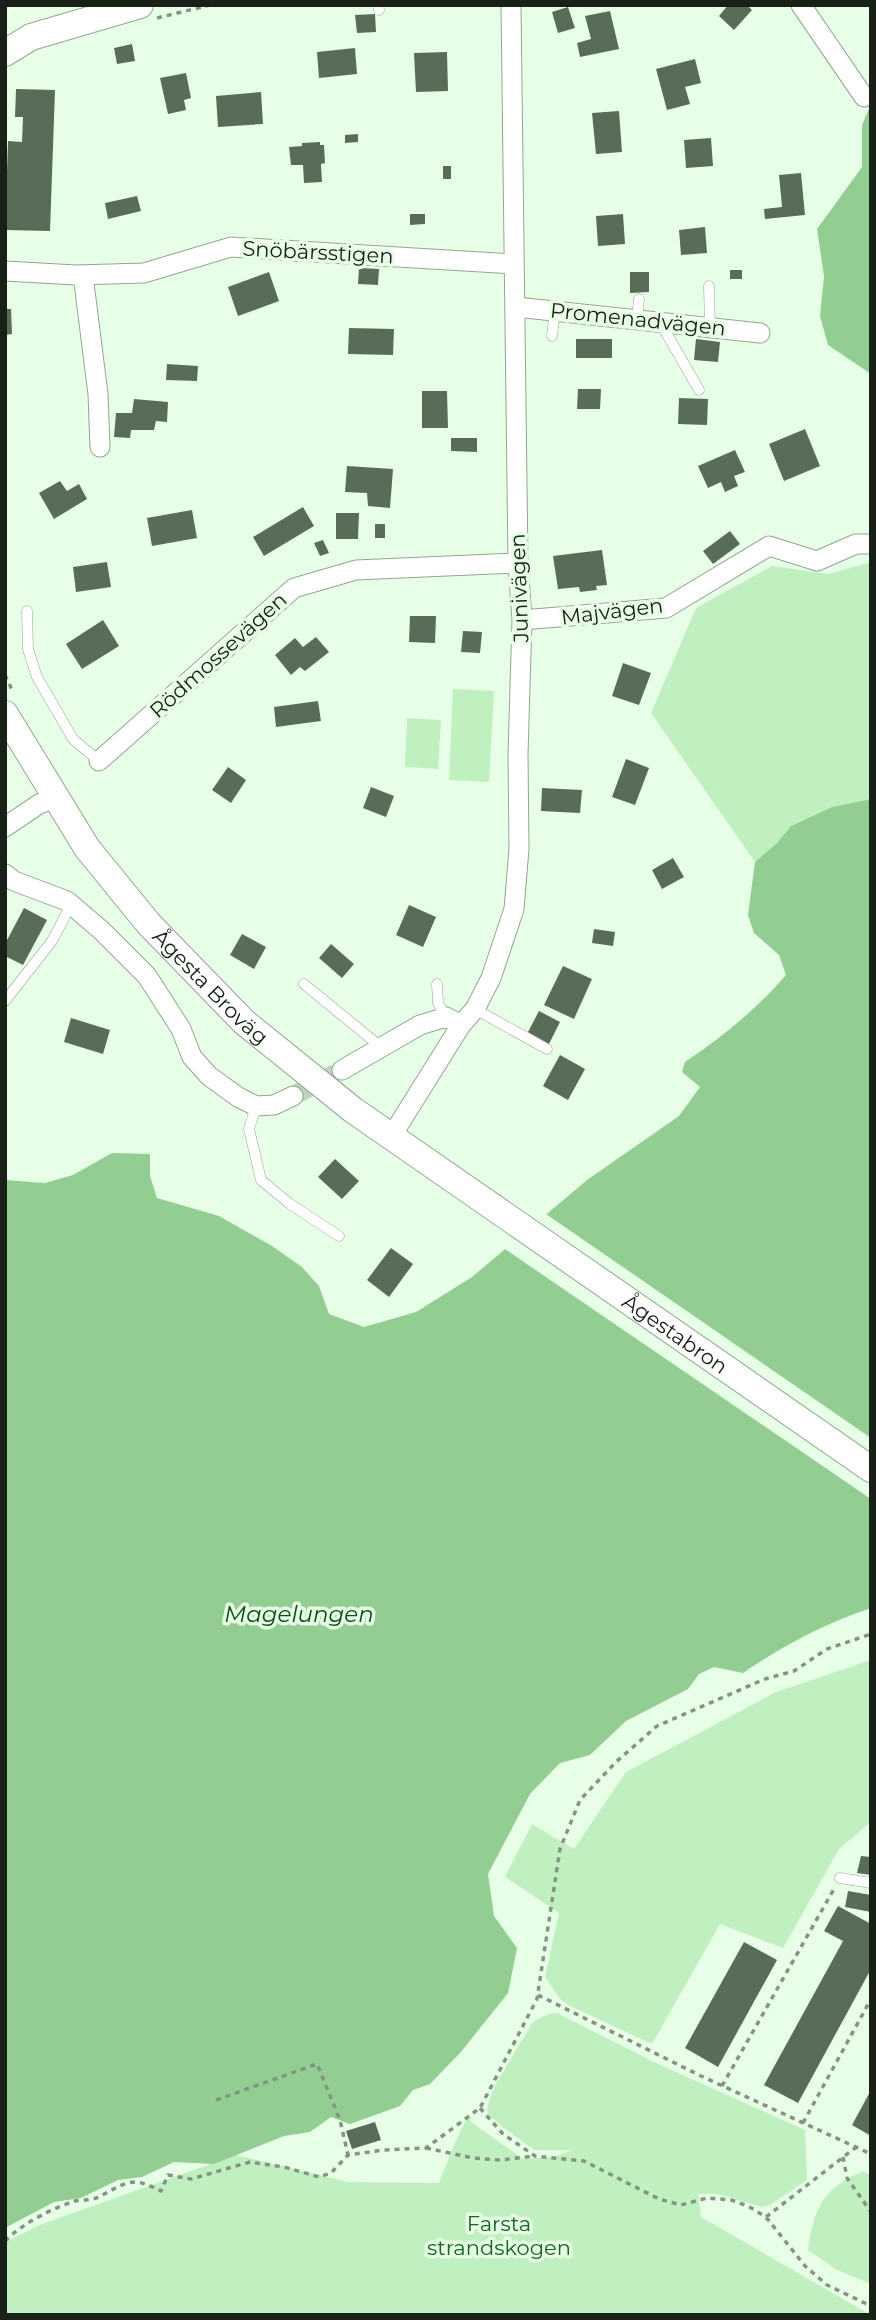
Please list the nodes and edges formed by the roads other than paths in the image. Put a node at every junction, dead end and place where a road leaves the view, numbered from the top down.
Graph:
1 (141, 5) edge
2 (511, 5) edge
3 (801, 5) edge
4 (5, 53) edge
5 (864, 97) dead end
6 (514, 264) junction
7 (5, 271) edge
8 (83, 275) junction
9 (709, 286) dead end
10 (639, 299) dead end
11 (516, 307) junction
12 (555, 309) junction
13 (637, 319) junction
14 (660, 322) junction
15 (710, 327) junction
16 (760, 333) dead end
17 (552, 335) dead end
18 (699, 390) dead end
19 (100, 447) dead end
20 (871, 544) edge
21 (518, 563) junction
22 (27, 611) dead end
23 (522, 620) junction
24 (12, 707) edge
25 (99, 761) joint
26 (56, 798) junction
27 (5, 827) edge
28 (5, 874) edge
29 (71, 905) junction
30 (304, 984) dead end
31 (437, 984) dead end
32 (5, 1001) edge
33 (475, 1009) junction
34 (454, 1021) junction
35 (381, 1047) junction
36 (547, 1049) dead end
37 (342, 1070) tunnel mouth
38 (293, 1096) tunnel mouth
39 (256, 1106) junction
40 (391, 1138) junction
41 (480, 1198) joint
42 (338, 1236) dead end
43 (871, 1469) edge
44 (840, 1878) road end
45 (871, 1883) edge

1 - 4 main road
2 - 6 street, Junivägen
3 - 5 street
6 - 8 street, Snöbärsstigen
6 - 11 street, Junivägen
7 - 8 street, Snöbärsstigen
8 - 19 street
9 - 15 lane
10 - 13 lane
11 - 12 street, Promenadvägen
11 - 21 street, Junivägen
12 - 13 street, Promenadvägen
12 - 17 lane
13 - 14 street, Promenadvägen
14 - 15 street, Promenadvägen
14 - 18 lane
15 - 16 street, Promenadvägen
20 - 23 street, Majvägen
21 - 23 street, Junivägen
21 - 25 street, Rödmossevägen
22 - 25 lane
23 - 33 street, Junivägen
24 - 26 main road, Ågesta Broväg
26 - 27 street
26 - 40 main road, Ågesta Broväg
28 - 29 street
29 - 32 lane
29 - 39 street
30 - 35 lane
31 - 34 lane
33 - 34 street, Junivägen
33 - 36 lane
34 - 35 street
34 - 40 street, Junivägen
35 - 37 street
38 - 39 street
39 - 42 lane
40 - 41 main road, Ågesta Broväg
41 - 43 main road, Ågestabron
44 - 45 lane

